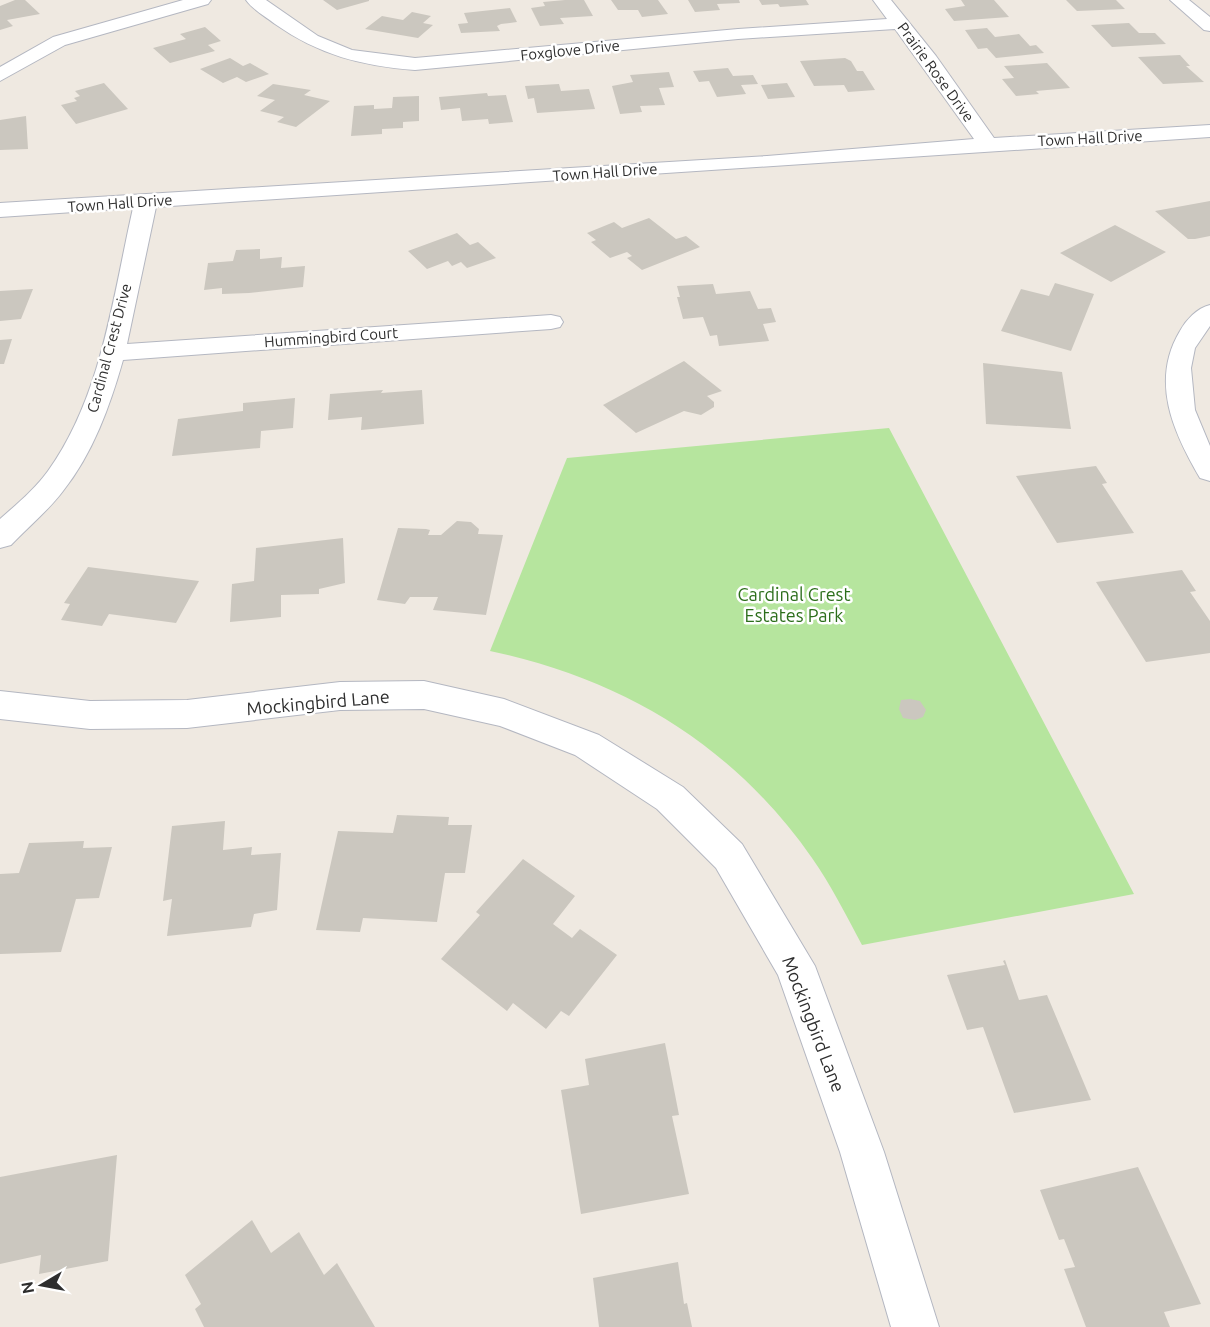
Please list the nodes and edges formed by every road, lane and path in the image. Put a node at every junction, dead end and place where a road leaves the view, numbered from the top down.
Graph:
1 (201, 0) edge
2 (255, 0) edge
3 (882, 0) edge
4 (1179, 0) edge
5 (900, 23) junction
6 (1210, 26) edge
7 (0, 75) edge
8 (1210, 131) edge
9 (988, 144) junction
10 (146, 201) junction
11 (0, 210) edge
12 (1210, 312) edge
13 (551, 322) dead end
14 (111, 352) junction
15 (1210, 471) edge
16 (0, 537) edge
17 (0, 705) edge
18 (915, 1327) edge

1 - 7 street
2 - 5 street, Foxglove Drive
3 - 5 street, Prairie Rose Drive
4 - 6 street
5 - 9 street, Prairie Rose Drive
8 - 9 street, Town Hall Drive
9 - 10 street, Town Hall Drive
10 - 11 street, Town Hall Drive
10 - 14 street, Cardinal Crest Drive
12 - 15 street
13 - 14 street, Hummingbird Court
14 - 16 street, Cardinal Crest Drive
17 - 18 street, Mockingbird Lane

